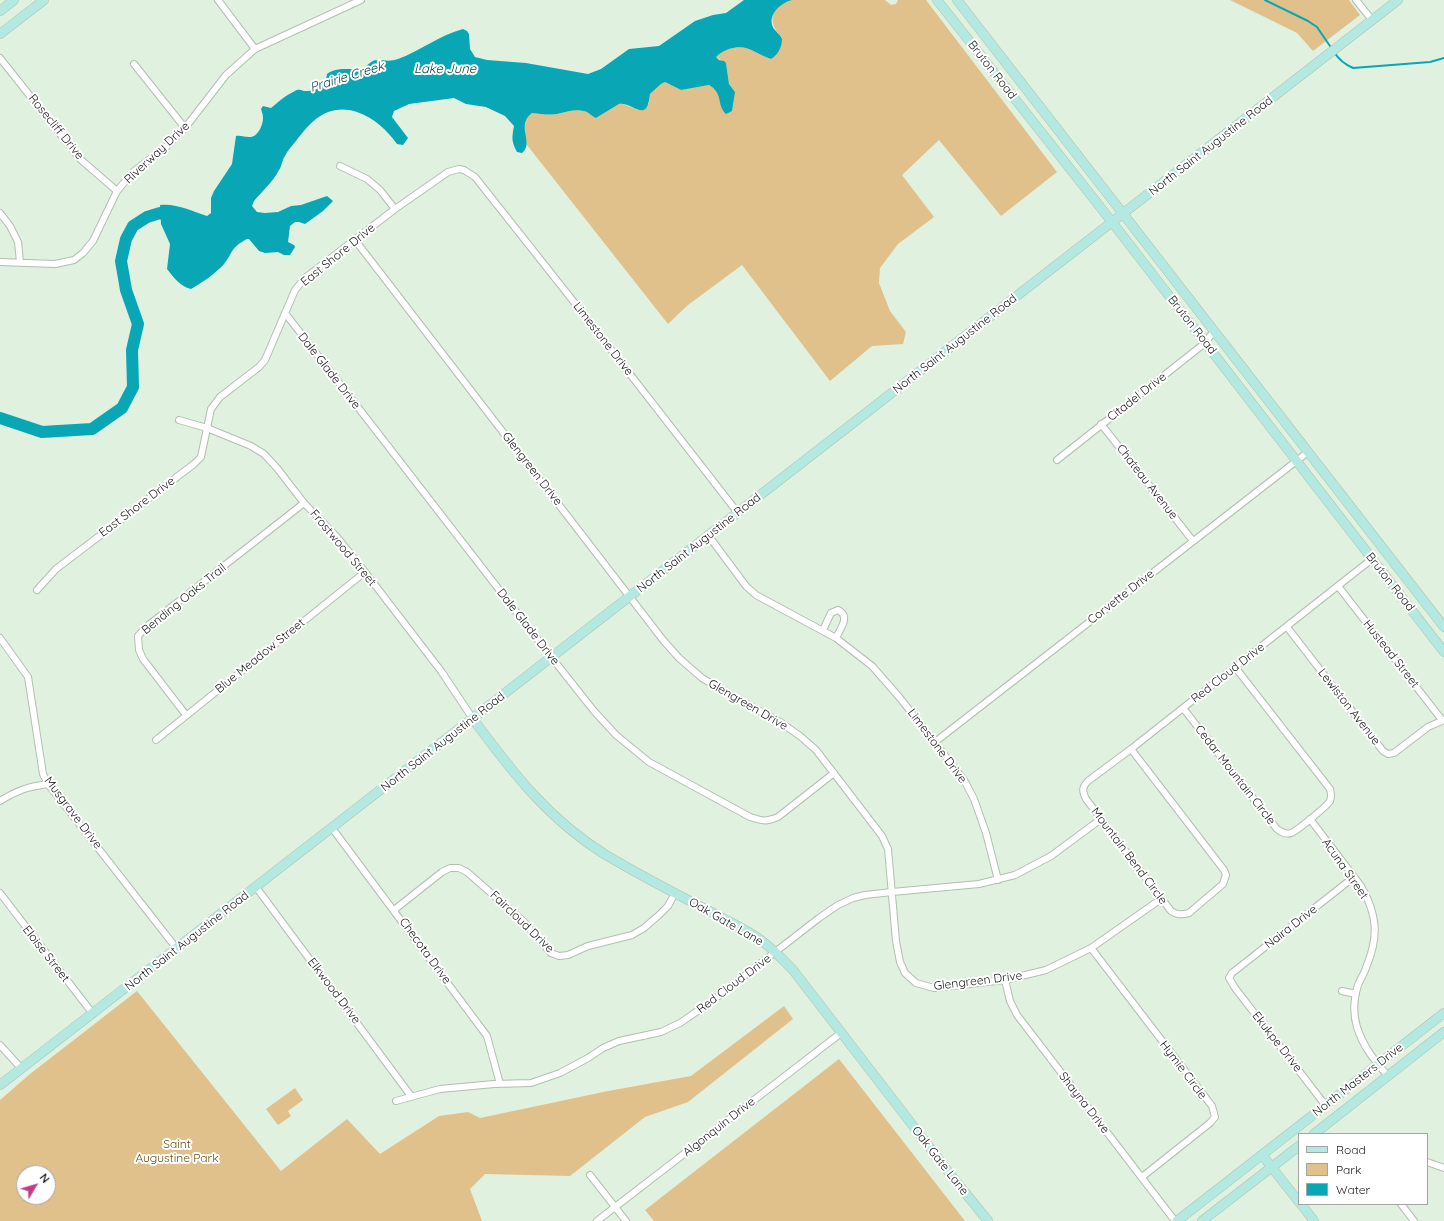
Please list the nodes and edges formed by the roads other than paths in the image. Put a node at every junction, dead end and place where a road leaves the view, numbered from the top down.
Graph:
1 (14, 0) edge
2 (44, 0) edge
3 (218, 0) edge
4 (361, 0) edge
5 (937, 0) edge
6 (957, 0) edge
7 (1356, 0) edge
8 (1398, 0) edge
9 (347, 2) edge
10 (0, 11) edge
11 (1372, 20) junction
12 (0, 34) edge
13 (255, 49) junction
14 (0, 58) edge
15 (134, 64) dead end
16 (1007, 64) junction
17 (995, 74) junction
18 (185, 128) junction
19 (340, 166) dead end
20 (464, 170) joint
21 (117, 191) junction
22 (396, 210) junction
23 (0, 213) edge
24 (1123, 214) junction
25 (1112, 222) junction
26 (355, 240) junction
27 (0, 262) edge
28 (20, 262) junction
29 (285, 313) junction
30 (1214, 331) junction
31 (1205, 343) junction
32 (179, 420) dead end
33 (1101, 424) junction
34 (208, 428) junction
35 (1308, 452) junction
36 (1056, 460) dead end
37 (1296, 461) junction
38 (304, 503) junction
39 (738, 512) junction
40 (1364, 524) junction
41 (1353, 534) junction
42 (708, 535) junction
43 (1193, 541) junction
44 (1384, 550) junction
45 (1372, 559) junction
46 (365, 572) junction
47 (1338, 586) junction
48 (37, 590) dead end
49 (630, 596) junction
50 (1441, 623) edge
51 (1287, 627) junction
52 (1426, 629) junction
53 (823, 630) junction
54 (0, 638) edge
55 (836, 638) junction
56 (1444, 652) edge
57 (552, 658) junction
58 (1235, 667) junction
59 (1183, 708) junction
60 (186, 715) junction
61 (473, 719) junction
62 (1443, 720) edge
63 (156, 740) dead end
64 (934, 742) junction
65 (1131, 748) junction
66 (834, 774) junction
67 (48, 784) junction
68 (1083, 786) joint
69 (0, 802) edge
70 (1101, 819) junction
71 (1310, 819) junction
72 (332, 828) junction
73 (1354, 877) junction
74 (998, 880) junction
75 (256, 887) junction
76 (892, 892) junction
77 (0, 893) edge
78 (675, 893) junction
79 (1161, 899) junction
80 (394, 910) junction
81 (1091, 948) junction
82 (177, 949) junction
83 (776, 952) junction
84 (1229, 978) joint
85 (1005, 980) junction
86 (1342, 991) dead end
87 (1356, 994) junction
88 (1444, 1013) edge
89 (93, 1014) junction
90 (1444, 1032) edge
91 (841, 1033) junction
92 (0, 1045) edge
93 (1377, 1064) junction
94 (22, 1068) junction
95 (1388, 1076) junction
96 (500, 1084) junction
97 (0, 1085) edge
98 (411, 1096) junction
99 (396, 1101) dead end
100 (1326, 1106) junction
101 (1315, 1133) edge
102 (1298, 1147) edge
103 (1262, 1156) junction
104 (1428, 1162) edge
105 (1271, 1167) junction
106 (1444, 1168) edge
107 (590, 1175) dead end
108 (1142, 1177) junction
109 (1298, 1199) edge
110 (1303, 1205) edge
111 (1402, 1205) edge
112 (615, 1207) junction
113 (597, 1221) edge
114 (626, 1221) edge
115 (988, 1221) edge
116 (1176, 1221) edge
117 (1202, 1221) edge
118 (1314, 1221) edge
119 (1414, 1221) edge

1 - 10 street
2 - 12 street
3 - 13 street
4 - 9 street, Riverway Drive
5 - 17 street, Bruton Road
6 - 16 street, Bruton Road
7 - 11 street
8 - 11 street, North Saint Augustine Road
9 - 13 street, Riverway Drive
11 - 24 street, North Saint Augustine Road
13 - 18 street, Riverway Drive
14 - 21 street, Rosecliff Drive
15 - 18 street
16 - 17 street
16 - 24 street, Bruton Road
17 - 25 street, Bruton Road
18 - 21 street, Riverway Drive
19 - 22 street
20 - 22 street, East Shore Drive
20 - 39 street, Limestone Drive
21 - 28 street, Riverway Drive
22 - 26 street, East Shore Drive
23 - 28 street
24 - 25 street, North Saint Augustine Road
24 - 30 street, Bruton Road
25 - 31 street, Bruton Road
25 - 39 street, North Saint Augustine Road
26 - 29 street, East Shore Drive
26 - 49 street, Glengreen Drive
27 - 28 street, Riverway Drive
29 - 34 street, East Shore Drive
29 - 57 street, Dale Glade Drive
30 - 31 street, Citadel Drive
30 - 35 street, Bruton Road
31 - 33 street, Citadel Drive
31 - 37 street, Bruton Road
32 - 34 street, Frostwood Street
33 - 36 street, Citadel Drive
33 - 43 street, Chateau Avenue
34 - 38 street, Frostwood Street
34 - 48 street, East Shore Drive
35 - 37 street, Corvette Drive
35 - 40 street, Bruton Road
37 - 41 street, Bruton Road
37 - 43 street, Corvette Drive
38 - 46 street, Frostwood Street
38 - 60 street, Bending Oaks Trail
39 - 42 street, North Saint Augustine Road
40 - 41 street
40 - 44 street, Bruton Road
41 - 45 street, Bruton Road
42 - 49 street, North Saint Augustine Road
42 - 53 street, Limestone Drive
43 - 64 street, Corvette Drive
44 - 45 street
44 - 50 street, Bruton Road
45 - 47 street, Red Cloud Drive
45 - 52 street, Bruton Road
46 - 60 street, Blue Meadow Street
46 - 61 street, Frostwood Street
47 - 51 street, Red Cloud Drive
47 - 62 street, Hustead Street
49 - 57 street, North Saint Augustine Road
49 - 66 street, Glengreen Drive
50 - 52 street
51 - 58 street, Red Cloud Drive
51 - 62 street, Lewiston Avenue
52 - 56 street, Bruton Road
53 - 55 street, Limestone Drive
53 - 55 street
54 - 67 street, Musgrave Drive
55 - 64 street, Limestone Drive
57 - 61 street, North Saint Augustine Road
57 - 66 street, Dale Glade Drive
58 - 59 street, Red Cloud Drive
58 - 71 street, Cedar Mountain Circle
59 - 65 street, Red Cloud Drive
59 - 71 street, Cedar Mountain Circle
60 - 63 street, Blue Meadow Street
61 - 72 street, North Saint Augustine Road
61 - 78 street, Oak Gate Lane
64 - 74 street, Limestone Drive
65 - 68 street, Red Cloud Drive
65 - 79 street, Mountain Bend Circle
66 - 76 street, Glengreen Drive
67 - 69 street
67 - 82 street, Musgrave Drive
68 - 70 street, Mountain Bend Circle
70 - 74 street, Red Cloud Drive
70 - 79 street, Mountain Bend Circle
71 - 73 street, Acuna Street
72 - 75 street, North Saint Augustine Road
72 - 80 street, Checota Drive
73 - 84 street, Naira Drive
73 - 87 street, Acuna Street
74 - 76 street, Red Cloud Drive
75 - 82 street, North Saint Augustine Road
75 - 98 street, Elkwood Drive
76 - 83 street, Red Cloud Drive
76 - 85 street, Glengreen Drive
77 - 89 street, Eloise Street
78 - 80 street, Faircloud Drive
78 - 83 street, Oak Gate Lane
79 - 81 street, Glengreen Drive
80 - 96 street, Checota Drive
81 - 85 street, Glengreen Drive
81 - 108 street, Hymie Circle
82 - 89 street, North Saint Augustine Road
83 - 91 street, Oak Gate Lane
83 - 96 street, Red Cloud Drive
84 - 100 street, Ekukpe Drive
85 - 108 street, Shayna Drive
86 - 87 street
87 - 93 street, Acuna Street
88 - 93 street, North Masters Drive
89 - 94 street, North Saint Augustine Road
90 - 95 street, North Masters Drive
91 - 112 street, Algonquin Drive
91 - 115 street, Oak Gate Lane
92 - 94 street
93 - 95 street, Acuna Street
93 - 100 street, North Masters Drive
94 - 97 street, North Saint Augustine Road
95 - 101 street, North Masters Drive
96 - 98 street, Red Cloud Drive
98 - 99 street, Red Cloud Drive
100 - 103 street, North Masters Drive
102 - 105 street
103 - 105 street
103 - 116 street, North Masters Drive
104 - 106 street
105 - 109 street
105 - 117 street
107 - 112 street
108 - 116 street, Shayna Drive
110 - 118 street
111 - 119 street
112 - 113 street, Algonquin Drive
112 - 114 street

